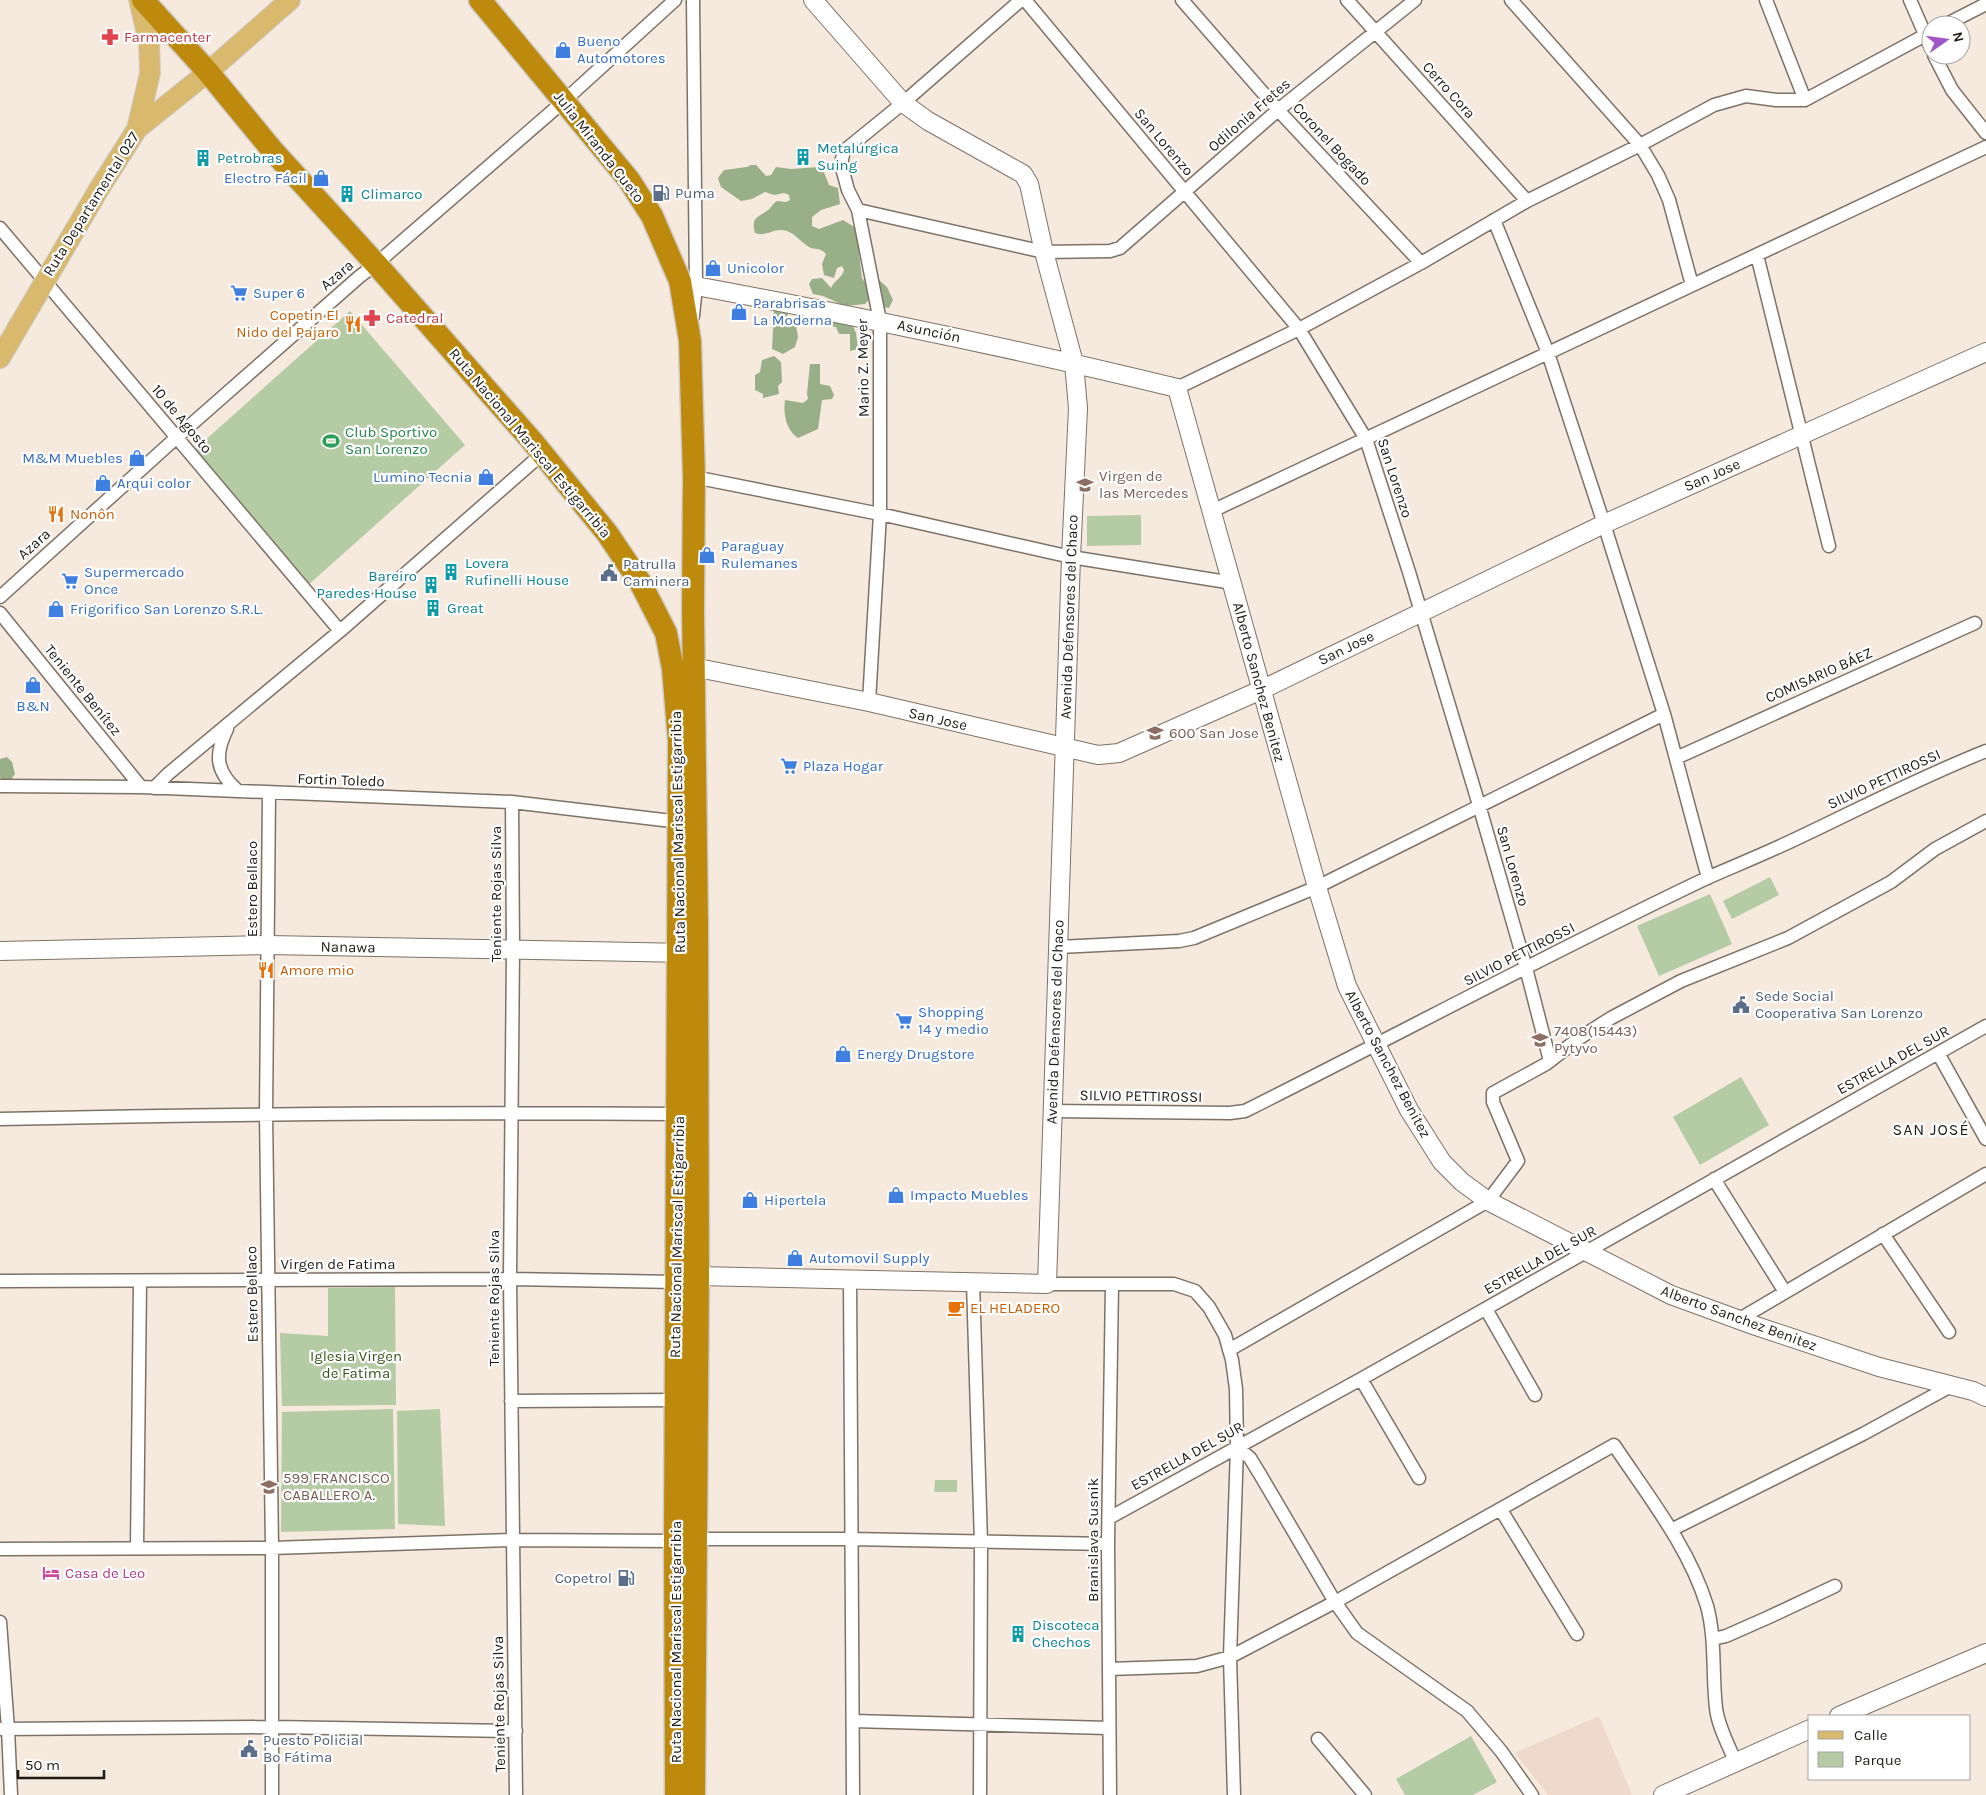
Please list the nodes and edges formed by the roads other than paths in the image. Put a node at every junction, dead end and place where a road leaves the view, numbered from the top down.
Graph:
1 (141, 0) edge
2 (290, 0) edge
3 (480, 0) edge
4 (675, 0) edge
5 (693, 0) edge
6 (812, 0) edge
7 (1023, 0) edge
8 (1182, 0) edge
9 (1346, 0) edge
10 (1415, 0) edge
11 (1512, 0) edge
12 (1766, 0) edge
13 (1910, 0) edge
14 (1986, 4) edge
15 (1965, 15) edge
16 (1921, 21) edge
17 (1374, 31) junction
18 (1921, 38) edge
19 (1939, 65) edge
20 (208, 72) junction
21 (1805, 100) junction
22 (564, 101) junction
23 (903, 104) junction
24 (1278, 110) junction
25 (137, 129) junction
26 (1986, 133) edge
27 (1640, 145) junction
28 (1986, 147) edge
29 (1184, 192) junction
30 (1527, 202) junction
31 (858, 210) junction
32 (1494, 220) junction
33 (0, 228) edge
34 (1044, 252) junction
35 (1756, 255) junction
36 (1421, 263) junction
37 (376, 264) junction
38 (44, 281) junction
39 (688, 283) junction
40 (1692, 285) junction
41 (880, 321) junction
42 (1299, 329) junction
43 (1986, 352) edge
44 (1548, 353) junction
45 (0, 358) edge
46 (1074, 363) junction
47 (1177, 388) junction
48 (1802, 435) junction
49 (177, 437) junction
50 (1366, 439) junction
51 (542, 453) junction
52 (694, 477) junction
53 (1212, 511) junction
54 (880, 514) junction
55 (1604, 524) junction
56 (1829, 546) dead end
57 (1071, 557) junction
58 (1233, 584) junction
59 (0, 597) edge
60 (693, 610) junction
61 (1421, 612) junction
62 (0, 613) edge
63 (661, 622) junction
64 (1975, 623) dead end
65 (340, 631) junction
66 (683, 668) junction
67 (1261, 690) junction
68 (869, 702) junction
69 (1664, 714) junction
70 (230, 725) junction
71 (1065, 748) junction
72 (1986, 751) edge
73 (1676, 758) junction
74 (0, 786) edge
75 (141, 787) junction
76 (154, 788) junction
77 (238, 791) junction
78 (269, 794) junction
79 (512, 802) junction
80 (1479, 805) junction
81 (680, 822) junction
82 (1986, 822) edge
83 (1708, 878) junction
84 (1317, 888) junction
85 (268, 945) junction
86 (1059, 947) junction
87 (513, 950) junction
88 (0, 951) edge
89 (688, 953) junction
90 (1526, 968) junction
91 (1986, 1026) edge
92 (1376, 1046) junction
93 (1938, 1053) junction
94 (1550, 1061) junction
95 (1051, 1111) junction
96 (511, 1112) junction
97 (266, 1114) junction
98 (678, 1114) junction
99 (0, 1119) edge
100 (1986, 1139) edge
101 (1986, 1174) edge
102 (1714, 1179) junction
103 (1488, 1201) junction
104 (1884, 1234) junction
105 (1586, 1253) junction
106 (850, 1278) junction
107 (510, 1279) junction
108 (687, 1279) junction
109 (0, 1281) edge
110 (268, 1281) junction
111 (140, 1282) junction
112 (973, 1282) junction
113 (1047, 1284) junction
114 (1112, 1284) junction
115 (1785, 1292) junction
116 (1486, 1309) junction
117 (1738, 1320) junction
118 (1949, 1332) dead end
119 (1229, 1350) junction
120 (1362, 1379) junction
121 (1952, 1386) junction
122 (1535, 1395) dead end
123 (1986, 1397) edge
124 (676, 1400) junction
125 (511, 1401) junction
126 (1237, 1447) junction
127 (1419, 1478) dead end
128 (1501, 1510) junction
129 (1109, 1518) junction
130 (1671, 1530) junction
131 (852, 1539) junction
132 (512, 1540) junction
133 (685, 1540) junction
134 (981, 1543) junction
135 (1108, 1544) junction
136 (137, 1548) junction
137 (272, 1548) junction
138 (0, 1549) edge
139 (1835, 1586) dead end
140 (1335, 1602) junction
141 (0, 1622) edge
142 (1577, 1634) dead end
143 (1713, 1639) junction
144 (1986, 1653) edge
145 (1230, 1657) junction
146 (1109, 1669) junction
147 (1841, 1715) edge
148 (853, 1721) junction
149 (980, 1723) junction
150 (272, 1727) junction
151 (1108, 1728) junction
152 (4, 1729) edge
153 (1808, 1730) edge
154 (516, 1731) junction
155 (1318, 1739) dead end
156 (1735, 1761) junction
157 (11, 1795) edge
158 (272, 1795) edge
159 (516, 1795) edge
160 (676, 1795) edge
161 (694, 1795) edge
162 (853, 1795) edge
163 (980, 1795) edge
164 (1110, 1795) edge
165 (1234, 1795) edge
166 (1365, 1795) edge
167 (1532, 1795) edge
168 (1663, 1795) edge

1 - 20 highway, Ruta Nacional Mariscal Estigarribia
1 - 25 main road
2 - 20 main road, Ruta Departamental 027
3 - 22 highway, Julia Miranda Cueto
4 - 22 street, Azara
5 - 39 street, Julia Miranda Cueto
6 - 23 street, Avenida Defensores del Chaco
7 - 23 street, Mario Z. Meyer
7 - 29 street, San Lorenzo
8 - 24 street, Coronel Bogado
9 - 17 street, Cerro Cora
10 - 17 street, Odilonia Fretes
11 - 27 street
12 - 21 street
13 - 16 street
14 - 15 street
17 - 24 street, Odilonia Fretes
17 - 30 street, Cerro Cora
18 - 21 street
19 - 26 street
20 - 25 main road, Ruta Departamental 027
20 - 37 highway, Ruta Nacional Mariscal Estigarribia
21 - 27 street
22 - 37 street, Azara
22 - 39 highway, Julia Miranda Cueto
23 - 31 street, Mario Z. Meyer
23 - 34 street, Avenida Defensores del Chaco
24 - 29 street, Odilonia Fretes
24 - 36 street, Coronel Bogado
25 - 38 main road, Ruta Departamental 027
27 - 30 street
27 - 40 street
28 - 35 street
29 - 34 street, Odilonia Fretes
29 - 42 street, San Lorenzo
30 - 32 street
31 - 34 street, Odilonia Fretes
31 - 41 street, Mario Z. Meyer
32 - 36 street
32 - 44 street
33 - 38 street, 10 de Agosto
34 - 46 street, Avenida Defensores del Chaco
35 - 40 street
35 - 48 street
36 - 42 street
37 - 49 street, Azara
37 - 51 highway, Ruta Nacional Mariscal Estigarribia
38 - 45 main road, Ruta Departamental 027
38 - 49 street, 10 de Agosto
39 - 41 street, Asunción
39 - 52 highway, Julia Miranda Cueto
40 - 44 street
41 - 46 street, Asunción
41 - 54 street, Mario Z. Meyer
42 - 47 street
42 - 50 street, San Lorenzo
43 - 48 street, San Jose
44 - 50 street
44 - 55 street
46 - 47 street, Asunción
46 - 57 street, Avenida Defensores del Chaco
47 - 53 street, Alberto Sanchez Benitez
48 - 55 street, San Jose
48 - 56 street
49 - 59 street, Azara
49 - 65 street, 10 de Agosto
50 - 53 street
50 - 61 street, San Lorenzo
51 - 63 highway, Ruta Nacional Mariscal Estigarribia
51 - 65 street
52 - 54 street
52 - 60 highway, Julia Miranda Cueto
53 - 58 street, Alberto Sanchez Benitez
54 - 57 street
54 - 68 street, Mario Z. Meyer
55 - 61 street, San Jose
55 - 69 street
57 - 58 street
57 - 71 street, Avenida Defensores del Chaco
58 - 67 street, Alberto Sanchez Benitez
60 - 63 highway
60 - 66 highway, Julia Miranda Cueto
61 - 67 street, San Jose
61 - 80 street, San Lorenzo
62 - 75 street, Teniente Benítez
63 - 66 highway, Ruta Nacional Mariscal Estigarribia
64 - 73 street, COMISARIO BÁEZ
65 - 70 street
66 - 68 street, San Jose
66 - 81 highway, Ruta Nacional Mariscal Estigarribia
66 - 89 highway, Ruta Nacional Mariscal Estigarribia
67 - 71 street, San Jose
67 - 84 street, Alberto Sanchez Benitez
68 - 71 street, San Jose
69 - 73 street
69 - 80 street
70 - 76 street
70 - 77 street
71 - 86 street, Avenida Defensores del Chaco
72 - 83 street, SILVIO PETTIROSSI
73 - 83 street
74 - 75 street, Fortin Toledo
75 - 76 street, Fortin Toledo
76 - 77 street, Fortin Toledo
77 - 78 street, Fortin Toledo
78 - 79 street, Fortin Toledo
78 - 85 street, Estero Bellaco
79 - 81 street, Fortin Toledo
79 - 87 street, Teniente Rojas Silva
80 - 84 street
80 - 90 street, San Lorenzo
81 - 89 highway, Ruta Nacional Mariscal Estigarribia
82 - 94 street
83 - 90 street, SILVIO PETTIROSSI
84 - 86 street
84 - 92 street, Alberto Sanchez Benitez
85 - 87 street, Nanawa
85 - 88 street, Nanawa
85 - 97 street, Estero Bellaco
86 - 95 street, Avenida Defensores del Chaco
87 - 89 street, Nanawa
87 - 96 street, Teniente Rojas Silva
89 - 98 highway, Ruta Nacional Mariscal Estigarribia
89 - 108 highway, Ruta Nacional Mariscal Estigarribia
90 - 92 street, SILVIO PETTIROSSI
90 - 94 street, San Lorenzo
91 - 93 street, ESTRELLA DEL SUR
92 - 95 street, SILVIO PETTIROSSI
92 - 103 street, Alberto Sanchez Benitez
93 - 100 street
93 - 102 street, ESTRELLA DEL SUR
94 - 103 street
95 - 113 street, Avenida Defensores del Chaco
96 - 97 street
96 - 98 street
96 - 107 street, Teniente Rojas Silva
97 - 99 street
97 - 110 street, Estero Bellaco
98 - 108 highway, Ruta Nacional Mariscal Estigarribia
101 - 104 street
102 - 105 street, ESTRELLA DEL SUR
102 - 115 street
103 - 105 street, Alberto Sanchez Benitez
103 - 119 street
104 - 115 street
104 - 118 street
105 - 116 street, ESTRELLA DEL SUR
105 - 117 street, Alberto Sanchez Benitez
106 - 108 street
106 - 112 street
106 - 131 street
107 - 108 street, Virgen de Fatima
107 - 110 street, Virgen de Fatima
107 - 125 street, Teniente Rojas Silva
108 - 124 highway, Ruta Nacional Mariscal Estigarribia
108 - 133 highway, Ruta Nacional Mariscal Estigarribia
109 - 111 street, Virgen de Fatima
110 - 111 street, Virgen de Fatima
110 - 137 street, Estero Bellaco
111 - 136 street
112 - 113 street
112 - 134 street
113 - 114 street
114 - 119 street
114 - 129 street, Branislava Susnik
115 - 117 street
116 - 120 street, ESTRELLA DEL SUR
116 - 122 street
117 - 121 street, Alberto Sanchez Benitez
119 - 126 street
120 - 126 street, ESTRELLA DEL SUR
120 - 127 street
121 - 123 street, Alberto Sanchez Benitez
121 - 130 street
124 - 125 street
124 - 133 highway, Ruta Nacional Mariscal Estigarribia
125 - 132 street, Teniente Rojas Silva
126 - 129 street, ESTRELLA DEL SUR
126 - 140 street
126 - 145 street
128 - 130 street
128 - 140 street
128 - 142 street
129 - 135 street, Branislava Susnik
130 - 143 street
131 - 133 street
131 - 134 street
131 - 148 street
132 - 133 street
132 - 137 street
132 - 154 street, Teniente Rojas Silva
133 - 160 highway, Ruta Nacional Mariscal Estigarribia
133 - 161 highway, Ruta Nacional Mariscal Estigarribia
134 - 135 street
134 - 149 street
135 - 146 street, Branislava Susnik
136 - 137 street
136 - 138 street
137 - 150 street, Estero Bellaco
139 - 143 street
140 - 145 street
140 - 167 street
141 - 152 street
143 - 156 street
144 - 147 street
145 - 146 street
145 - 165 street
146 - 151 street, Branislava Susnik
148 - 149 street
148 - 162 street
149 - 151 street
149 - 163 street
150 - 152 street
150 - 154 street
150 - 158 street, Estero Bellaco
151 - 164 street, Branislava Susnik
152 - 157 street
153 - 156 street
154 - 159 street, Teniente Rojas Silva
155 - 166 street
156 - 168 street

